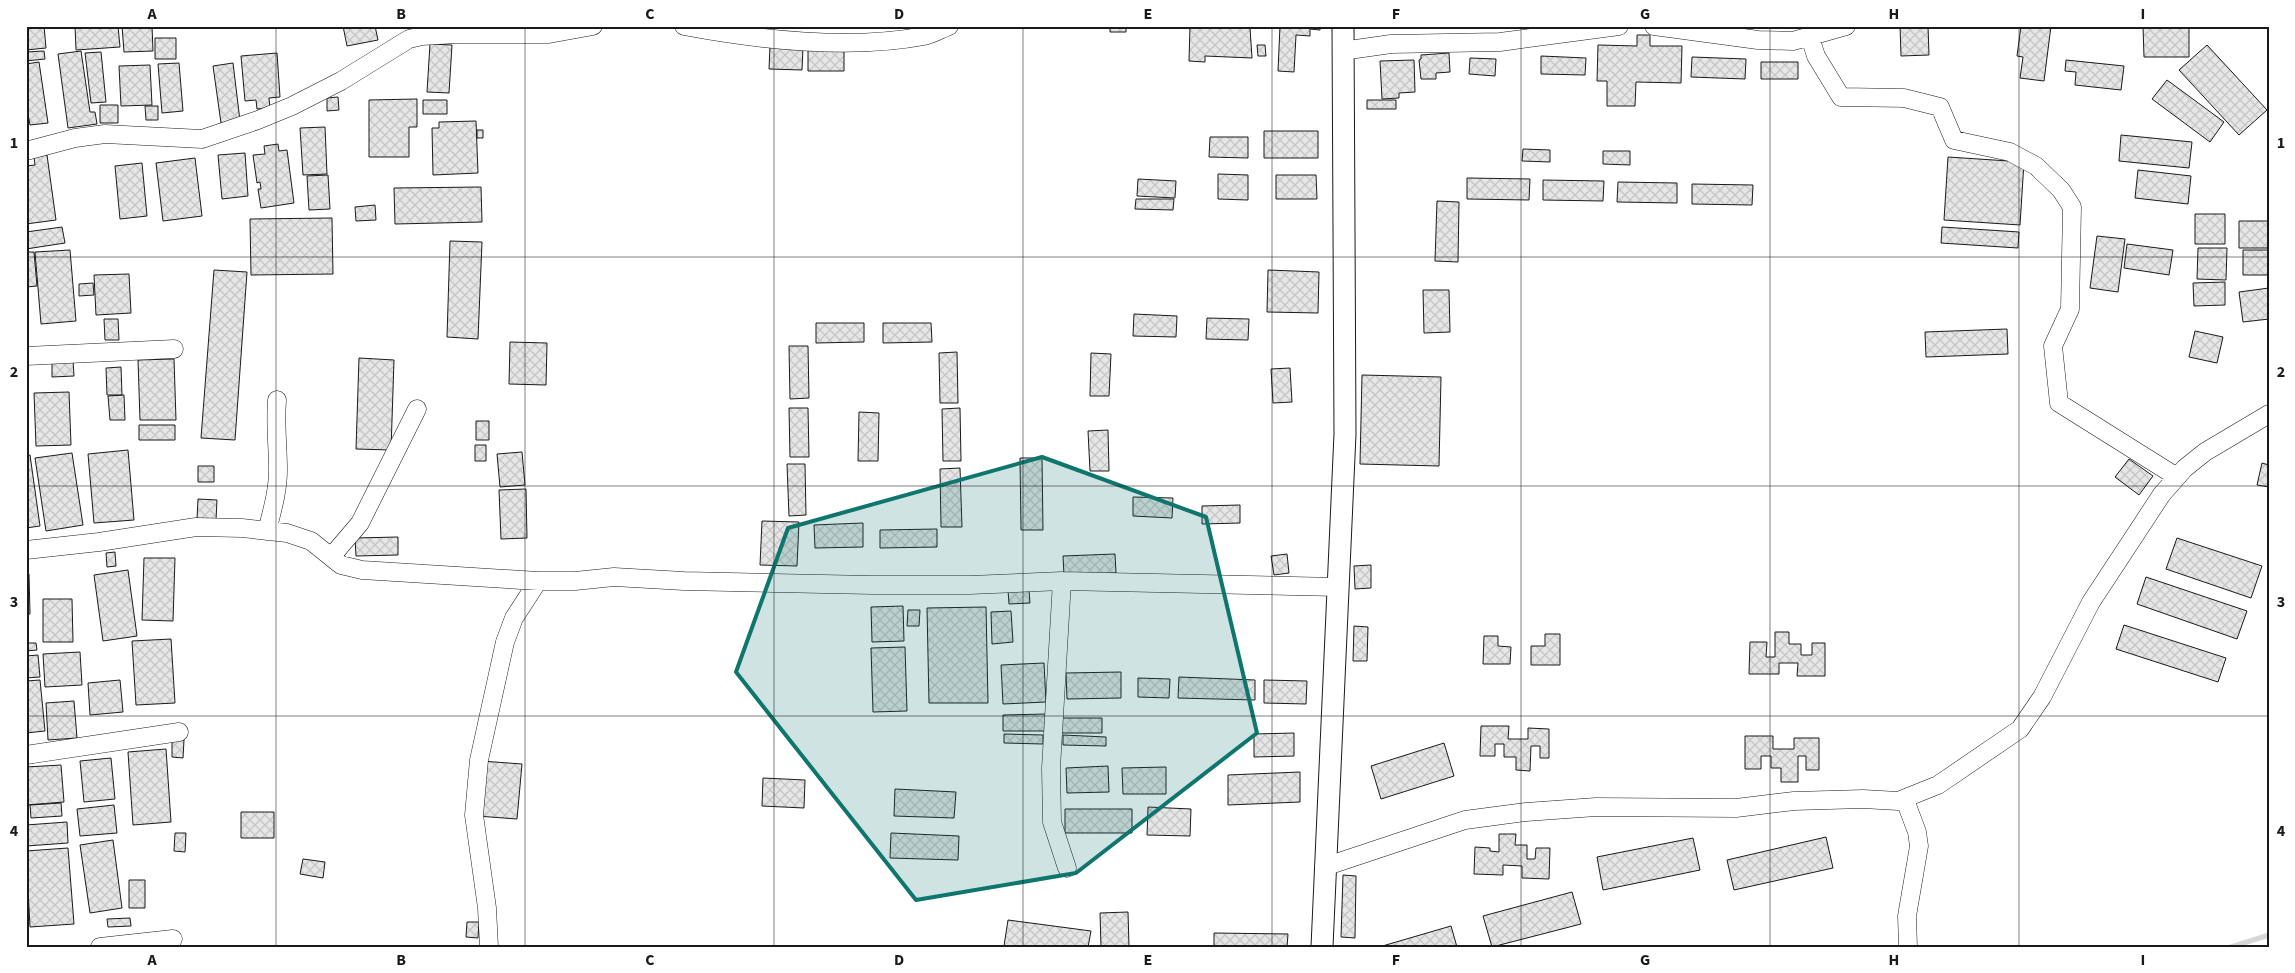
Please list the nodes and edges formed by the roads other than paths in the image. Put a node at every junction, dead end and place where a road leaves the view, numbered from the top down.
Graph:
1 (592, 26) edge
2 (684, 26) edge
3 (949, 26) edge
4 (1343, 26) edge
5 (1619, 26) edge
6 (1654, 26) edge
7 (1846, 26) edge
8 (1810, 37) junction
9 (1342, 51) junction
10 (26, 151) edge
11 (174, 349) dead end
12 (26, 356) edge
13 (276, 400) dead end
14 (417, 409) dead end
15 (2269, 414) edge
16 (2177, 477) junction
17 (266, 531) junction
18 (26, 550) edge
19 (331, 557) junction
20 (538, 581) junction
21 (1062, 581) junction
22 (1338, 587) junction
23 (179, 732) dead end
24 (26, 755) edge
25 (1904, 800) junction
26 (1067, 868) dead end
27 (1324, 868) junction
28 (173, 939) dead end
29 (100, 947) edge
30 (489, 947) edge
31 (1322, 947) edge
32 (1908, 947) edge

1 - 10 street
2 - 3 street
4 - 9 street
5 - 9 street
6 - 8 street
7 - 8 street
8 - 16 street
9 - 22 street
11 - 12 street
13 - 17 street
14 - 19 street
15 - 16 street
16 - 25 street
17 - 18 street
17 - 19 street
19 - 20 street
20 - 21 street
20 - 30 street
21 - 22 street
21 - 26 street
22 - 27 street
23 - 24 street
25 - 27 street
25 - 32 street
27 - 31 street
28 - 29 street

